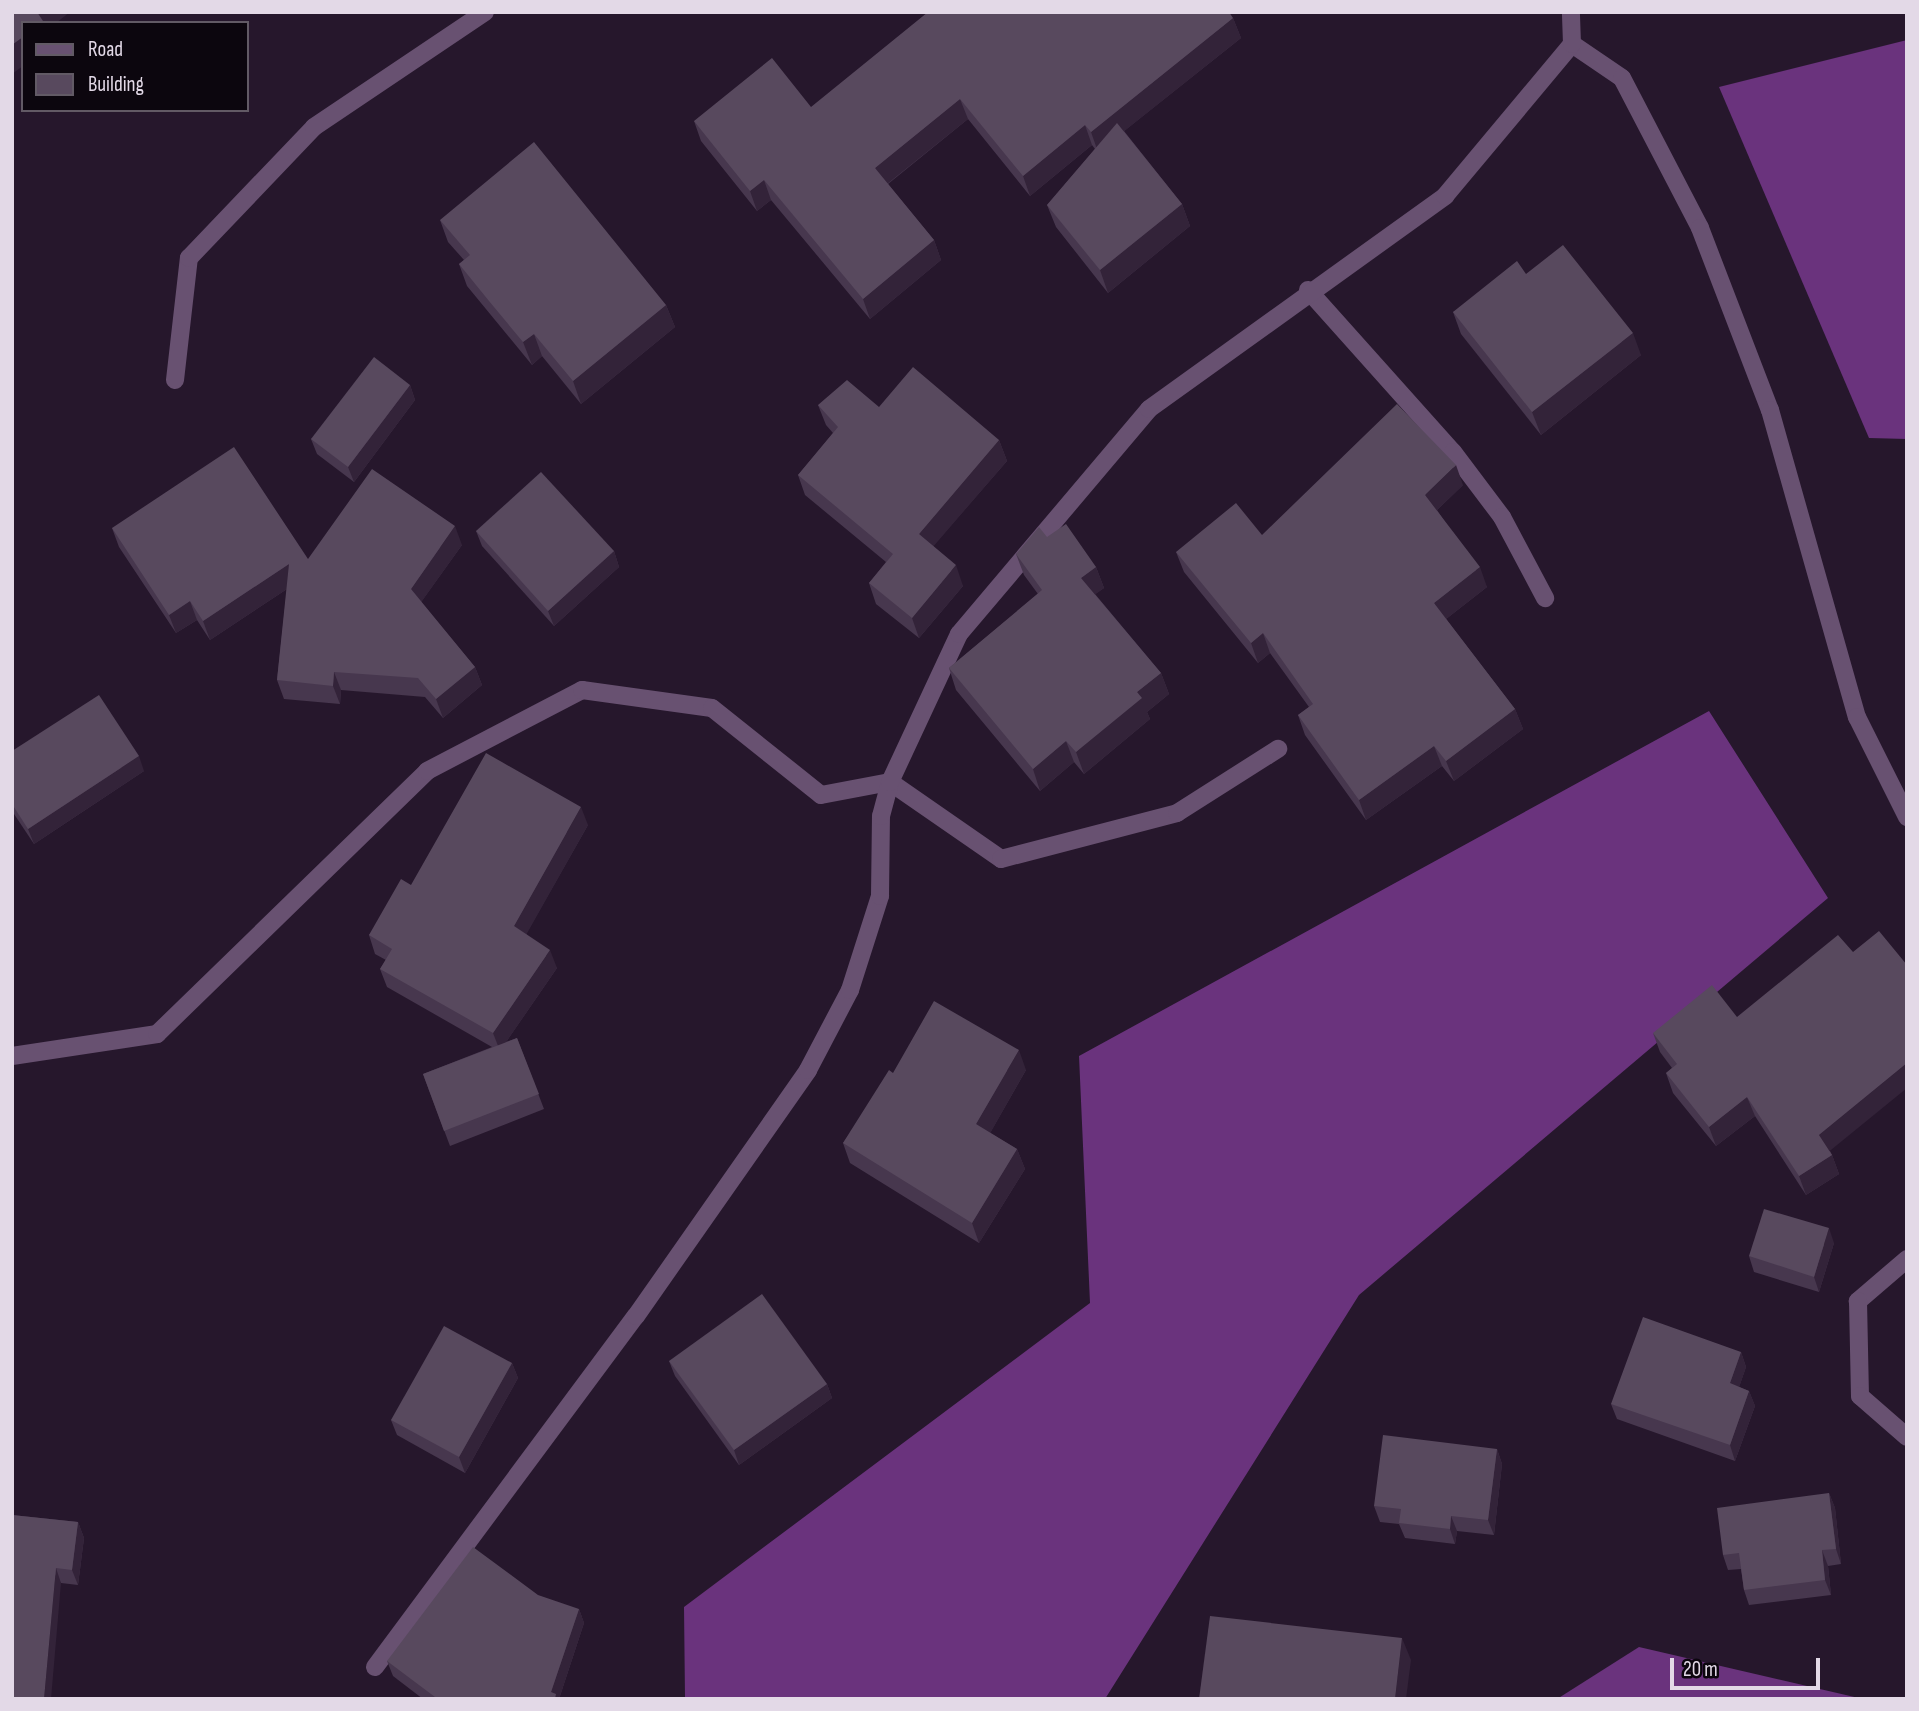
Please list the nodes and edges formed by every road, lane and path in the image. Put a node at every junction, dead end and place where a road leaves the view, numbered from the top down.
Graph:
1 (485, 12) edge
2 (1571, 12) edge
3 (1572, 44) junction
4 (1308, 290) junction
5 (175, 380) dead end
6 (1545, 598) dead end
7 (1278, 749) dead end
8 (890, 782) junction
9 (1907, 817) edge
10 (12, 1056) edge
11 (1907, 1259) edge
12 (1907, 1437) edge
13 (375, 1668) dead end

1 - 5 street
2 - 3 street
3 - 4 street
3 - 9 street
4 - 6 street
4 - 8 street
7 - 8 street
8 - 10 street
8 - 13 street
11 - 12 street

